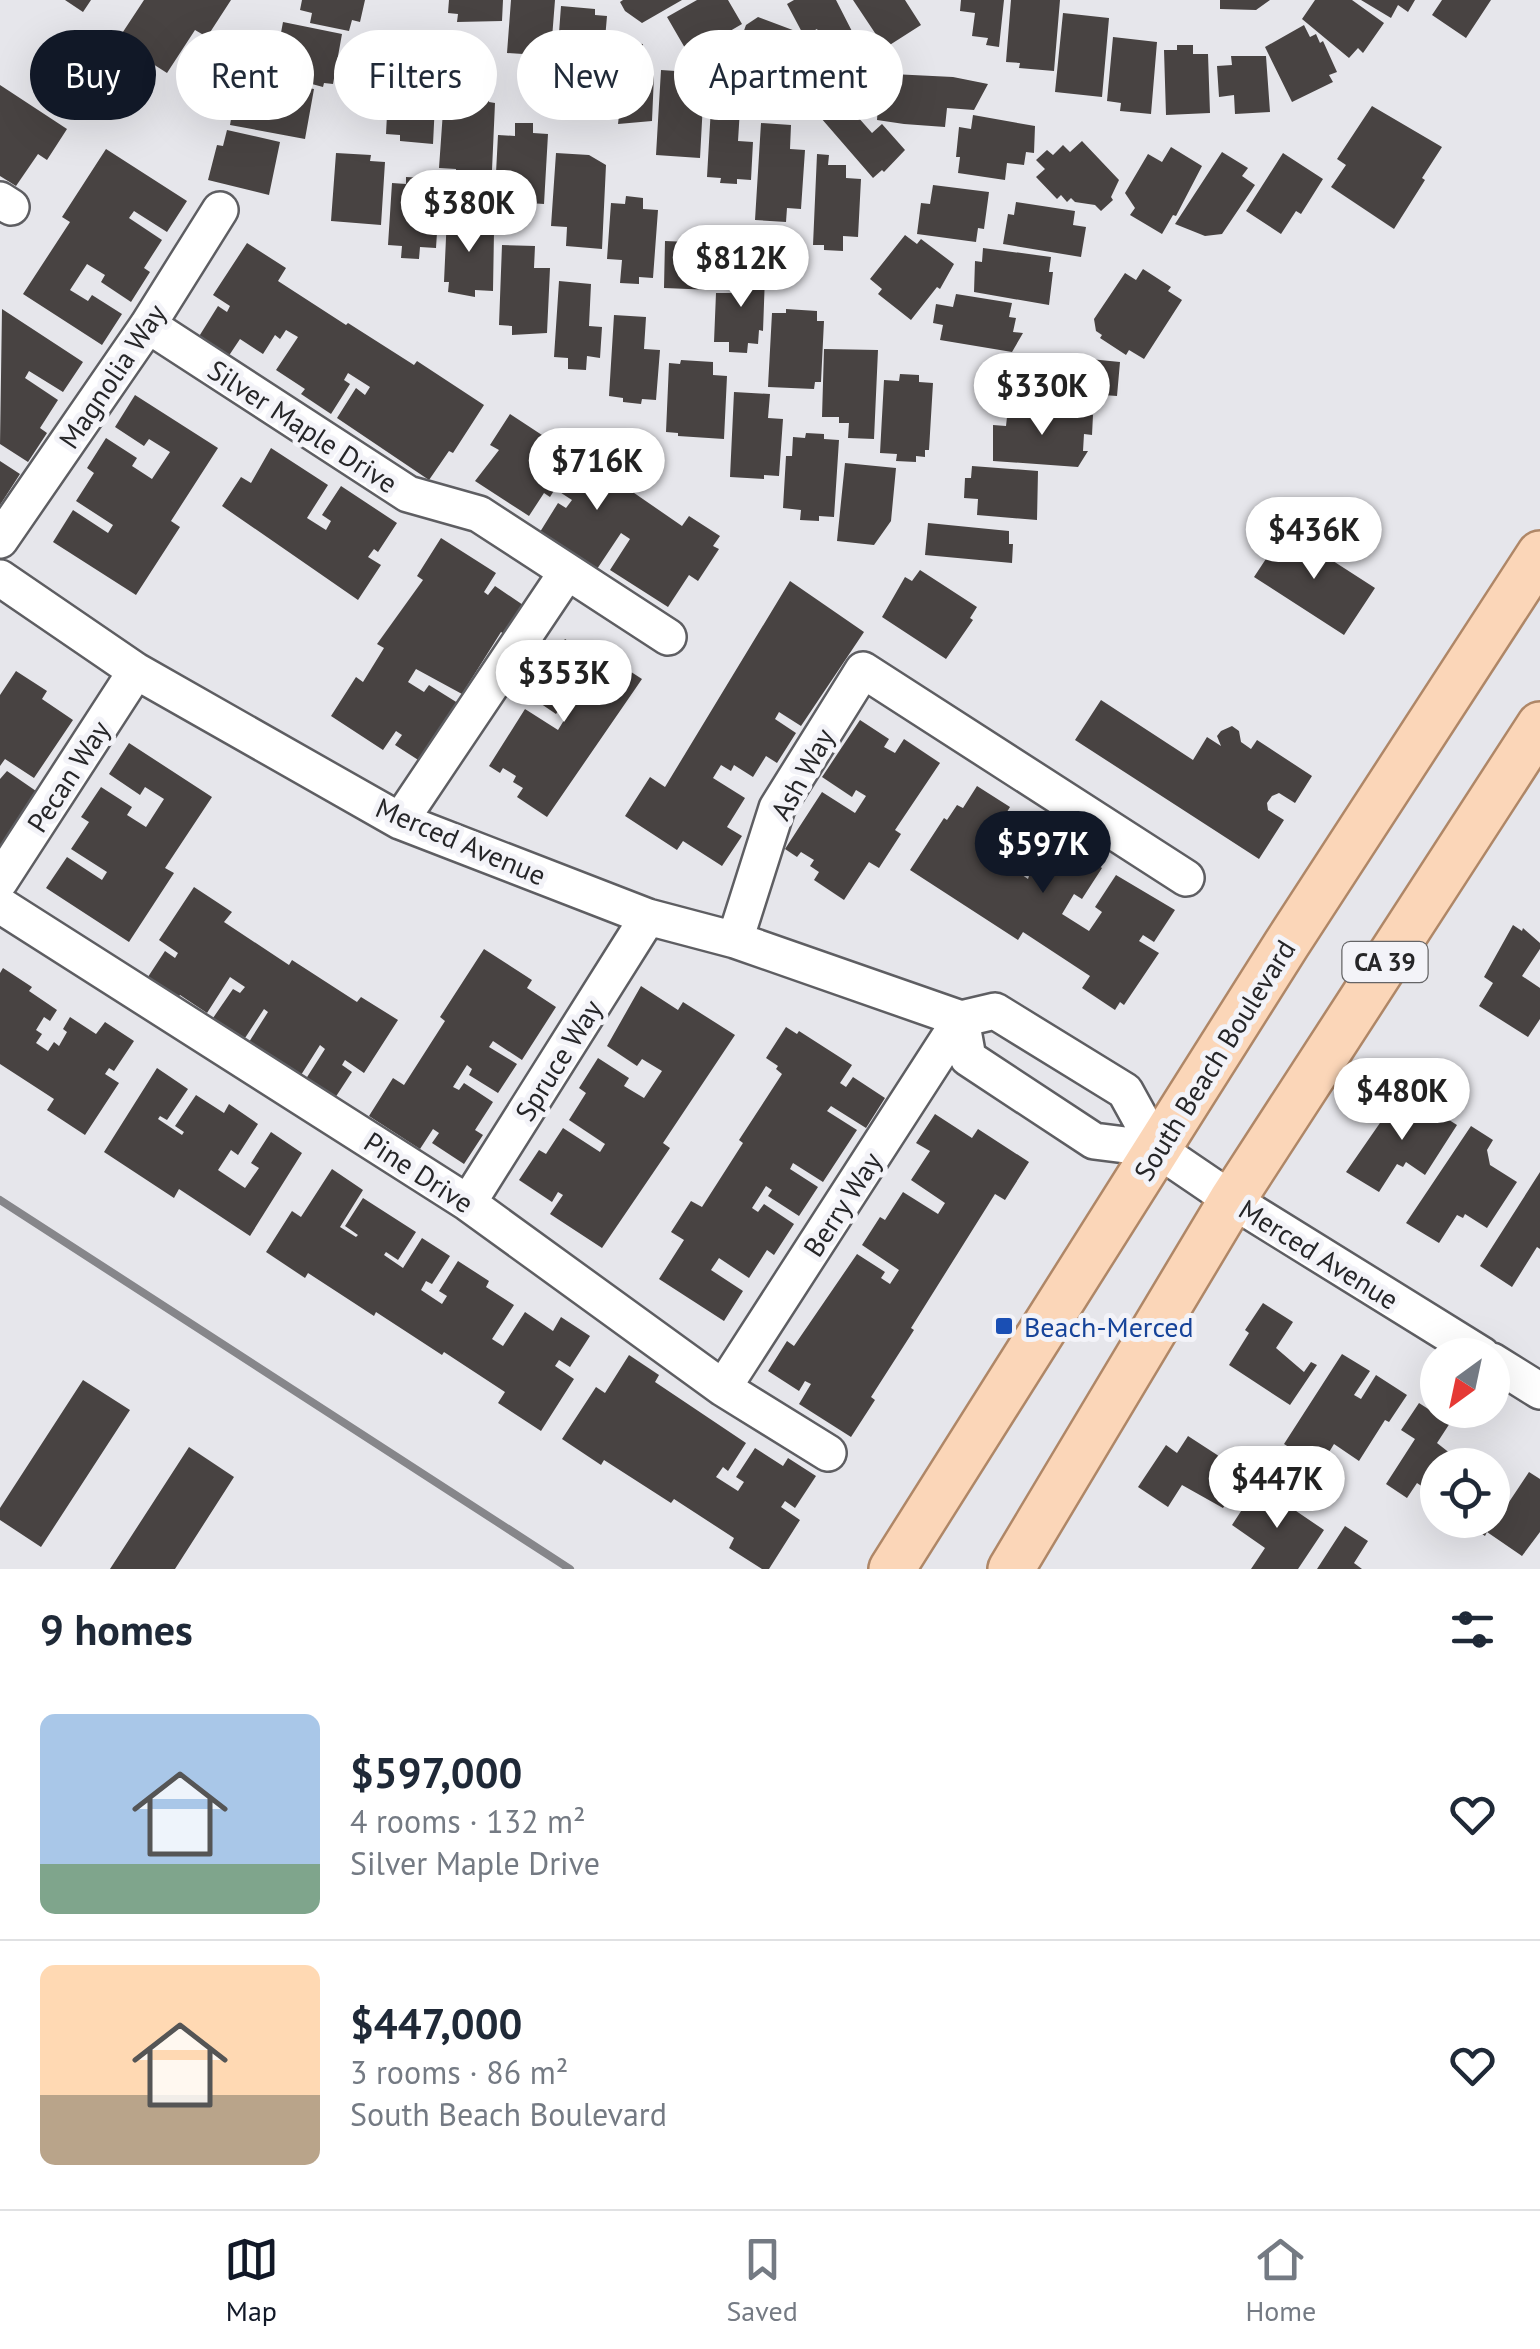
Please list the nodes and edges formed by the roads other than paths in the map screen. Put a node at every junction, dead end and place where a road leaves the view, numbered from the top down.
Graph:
1 (220, 210) dead end
2 (148, 325) junction
3 (0, 540) edge
4 (1540, 554) edge
5 (567, 572) junction
6 (0, 578) edge
7 (668, 637) dead end
8 (136, 671) junction
9 (1540, 725) edge
10 (400, 821) junction
11 (1186, 878) dead end
12 (0, 881) edge
13 (0, 905) edge
14 (648, 917) junction
15 (736, 940) junction
16 (961, 1020) junction
17 (1158, 1149) junction
18 (1232, 1200) junction
19 (468, 1202) junction
20 (1455, 1338) edge
21 (1510, 1373) edge
22 (723, 1388) junction
23 (1540, 1391) edge
24 (828, 1453) dead end
25 (892, 1569) edge
26 (1011, 1569) edge

1 - 2 street, Magnolia Way
2 - 3 street, Magnolia Way
2 - 5 street, Silver Maple Drive
4 - 17 main road, South Beach Boulevard
5 - 7 street, Silver Maple Drive
5 - 10 street
6 - 8 street, Merced Avenue
8 - 10 street, Merced Avenue
8 - 12 street, Pecan Way
9 - 18 main road, CA 39
10 - 14 street, Merced Avenue
11 - 15 street, Ash Way
13 - 19 street, Pine Drive
14 - 15 street, Merced Avenue
14 - 19 street, Spruce Way
15 - 16 street, Merced Avenue
16 - 17 street, Merced Avenue
16 - 17 street, Merced Avenue
16 - 22 street, Berry Way
17 - 18 street, Merced Avenue
17 - 25 main road, South Beach Boulevard
18 - 20 street, Merced Avenue
18 - 26 main road, CA 39
19 - 22 street, Pine Drive
21 - 23 street
22 - 24 street, Pine Drive

